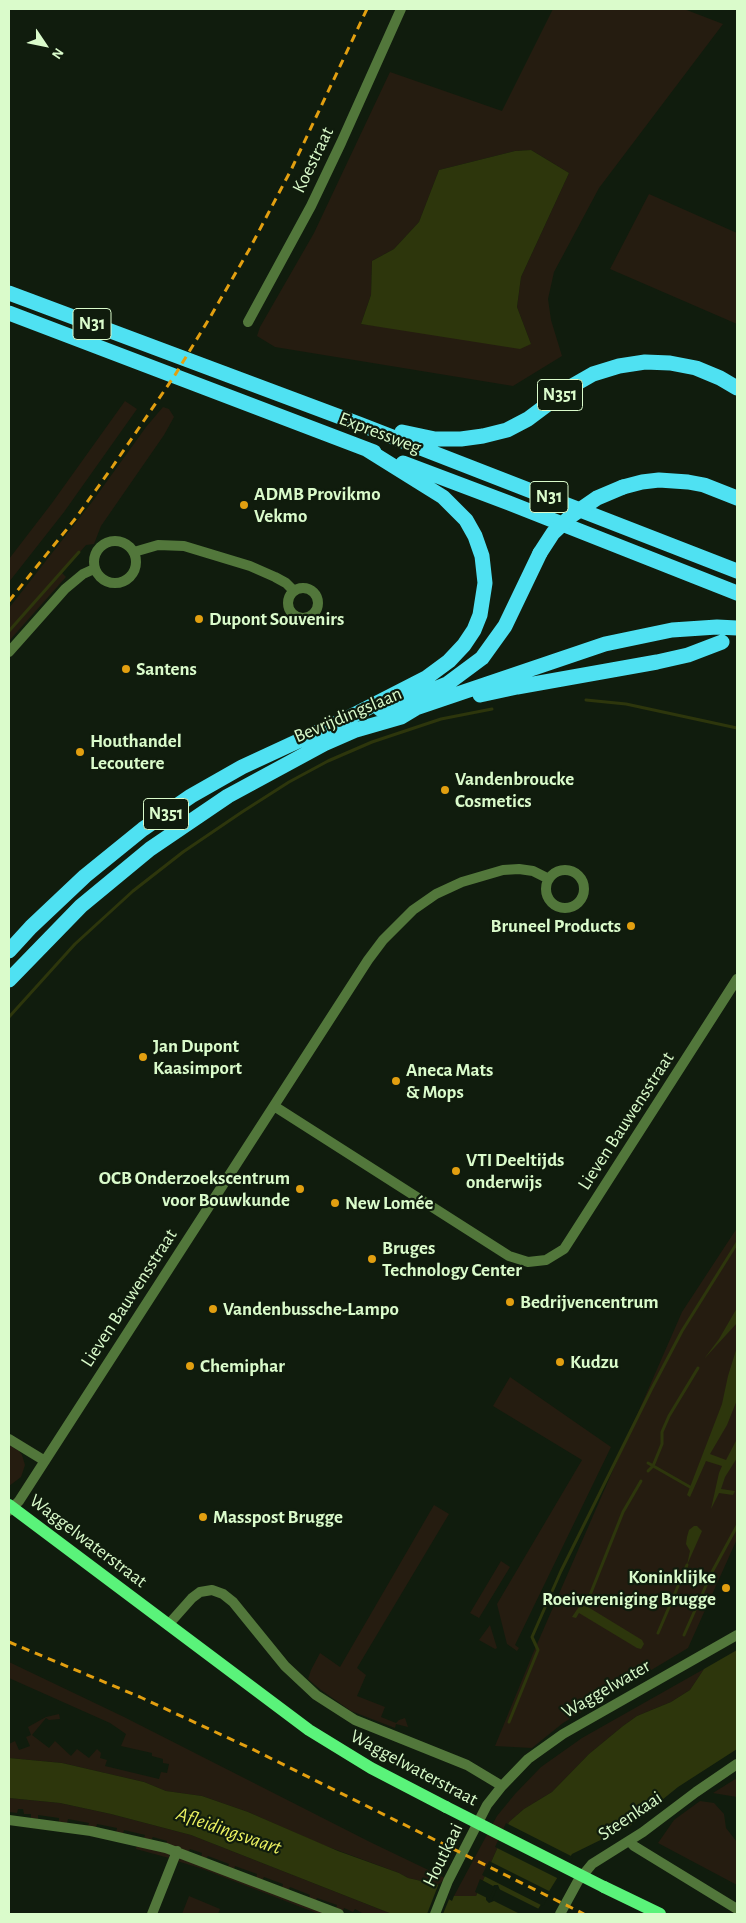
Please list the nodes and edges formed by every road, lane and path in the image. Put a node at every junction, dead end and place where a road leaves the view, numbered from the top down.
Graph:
1 (401, 9) edge
2 (9, 293) edge
3 (9, 313) edge
4 (248, 322) dead end
5 (737, 388) edge
6 (359, 424) junction
7 (366, 449) junction
8 (737, 498) edge
9 (134, 552) junction
10 (94, 569) junction
11 (737, 570) edge
12 (294, 591) dead end
13 (737, 593) edge
14 (737, 628) edge
15 (722, 642) dead end
16 (9, 652) edge
17 (350, 716) junction
18 (401, 716) junction
19 (549, 879) dead end
20 (9, 951) edge
21 (13, 975) edge
22 (737, 979) edge
23 (9, 991) edge
24 (274, 1106) junction
25 (9, 1439) edge
26 (45, 1461) junction
27 (10, 1508) edge
28 (168, 1625) junction
29 (737, 1636) edge
30 (737, 1764) edge
31 (502, 1786) junction
32 (9, 1820) edge
33 (629, 1841) junction
34 (177, 1851) junction
35 (737, 1909) edge
36 (152, 1914) edge
37 (339, 1914) edge
38 (434, 1914) edge
39 (560, 1914) edge
40 (660, 1914) edge

1 - 4 street, Koestraat
2 - 6 highway, Expressweg / N31
3 - 7 highway, Expressweg / N31
5 - 6 highway, N351
6 - 11 highway, Expressweg / N31
7 - 13 highway, Expressweg / N31
7 - 17 highway, N351
8 - 17 highway, N351, bridge
9 - 10 street
9 - 10 street
9 - 12 street
10 - 16 street
14 - 18 highway, Bevrijdingslaan / N351
15 - 18 highway, N351
17 - 20 highway, Bevrijdingslaan / N351
18 - 21 highway, Bevrijdingslaan / N351
19 - 24 street, Lieven Bauwensstraat
21 - 23 highway
22 - 24 street, Lieven Bauwensstraat
24 - 26 street, Lieven Bauwensstraat
25 - 26 street
26 - 27 street, Lieven Bauwensstraat
27 - 28 main road, Waggelwaterstraat
28 - 31 street, Waggelwaterstraat
28 - 40 main road, Waggelwaterstraat, bridge
29 - 31 street, Waggelwater
30 - 33 street, Steenkaai
31 - 38 street, Houtkaai
32 - 34 street
33 - 35 street
33 - 39 street, Steenkaai
34 - 36 street
34 - 37 street

